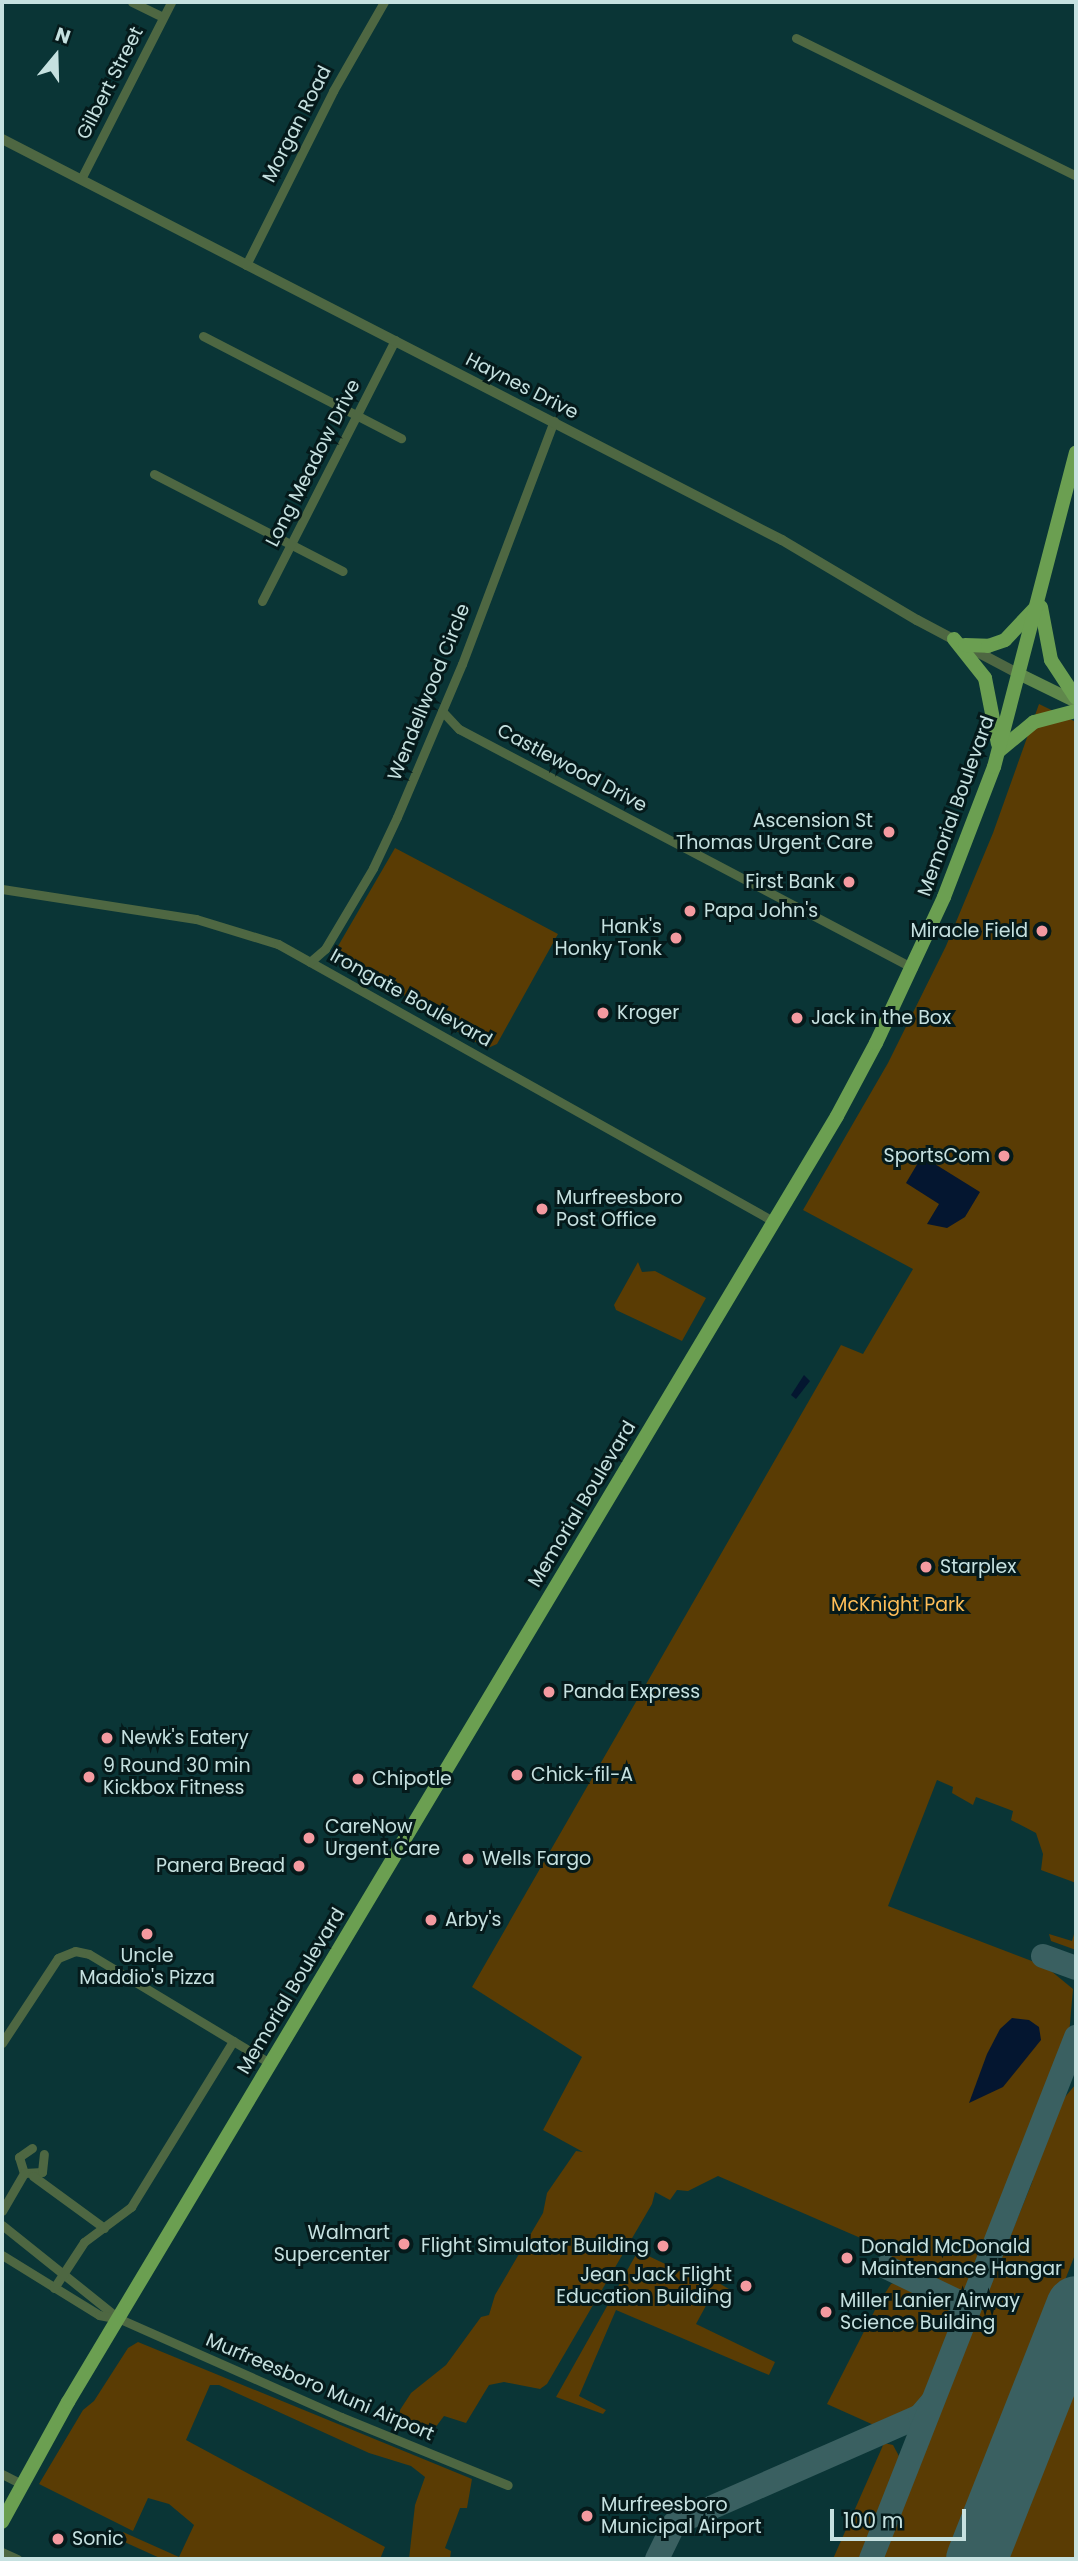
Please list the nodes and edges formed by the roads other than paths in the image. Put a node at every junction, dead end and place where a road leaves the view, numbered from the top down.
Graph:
1 (132, 2) edge
2 (171, 2) edge
3 (384, 2) edge
4 (163, 17) junction
5 (796, 37) dead end
6 (2, 139) edge
7 (1076, 176) edge
8 (81, 179) junction
9 (246, 265) junction
10 (203, 336) dead end
11 (395, 340) junction
12 (358, 414) junction
13 (554, 421) junction
14 (401, 438) dead end
15 (1076, 453) edge
16 (155, 474) dead end
17 (290, 545) junction
18 (343, 571) dead end
19 (262, 601) dead end
20 (1040, 603) junction
21 (959, 642) junction
22 (1021, 674) junction
23 (1076, 700) edge
24 (1076, 710) edge
25 (442, 711) junction
26 (999, 751) junction
27 (2, 889) edge
28 (310, 962) junction
29 (913, 968) junction
30 (774, 1221) junction
31 (233, 2041) junction
32 (2, 2043) edge
33 (270, 2063) junction
34 (32, 2148) dead end
35 (44, 2154) dead end
36 (29, 2174) junction
37 (2, 2211) edge
38 (2, 2225) edge
39 (104, 2228) junction
40 (2, 2255) edge
41 (62, 2276) junction
42 (54, 2288) junction
43 (120, 2319) junction
44 (2, 2474) edge
45 (22, 2484) junction
46 (508, 2484) dead end
47 (2, 2522) edge
48 (2, 2552) edge
49 (17, 2559) edge

1 - 4 street
2 - 4 street, Gilbert Street
3 - 9 street, Morgan Road
4 - 8 street, Gilbert Street
5 - 7 street
6 - 8 street, Haynes Drive
8 - 9 street, Haynes Drive
9 - 11 street, Haynes Drive
10 - 12 street
11 - 12 street, Long Meadow Drive
11 - 13 street, Haynes Drive
12 - 14 street
12 - 17 street, Long Meadow Drive
13 - 21 street, Haynes Drive
13 - 25 street, Wendellwood Circle
15 - 20 main road, Memorial Boulevard
16 - 17 street
17 - 18 street
17 - 19 street, Long Meadow Drive
20 - 21 main road
20 - 22 main road, Memorial Boulevard
20 - 23 main road
21 - 22 street, Haynes Drive
21 - 26 main road
22 - 23 main road
22 - 26 main road, Memorial Boulevard
24 - 26 main road
25 - 28 street, Wendellwood Circle
25 - 29 street, Castlewood Drive
26 - 29 main road, Memorial Boulevard
27 - 28 street, Irongate Boulevard
28 - 30 street, Irongate Boulevard
29 - 30 main road, Memorial Boulevard
30 - 33 main road, Memorial Boulevard
31 - 32 street
31 - 33 street
31 - 39 street
33 - 43 main road, Memorial Boulevard
34 - 36 street
35 - 36 street
36 - 37 street
36 - 39 street
38 - 41 street
39 - 41 street
40 - 42 street
41 - 42 street
41 - 43 street
42 - 43 street
43 - 45 main road, Memorial Boulevard
43 - 46 street, Murfreesboro Muni Airport
44 - 45 street
45 - 47 main road, Memorial Boulevard
48 - 49 street

